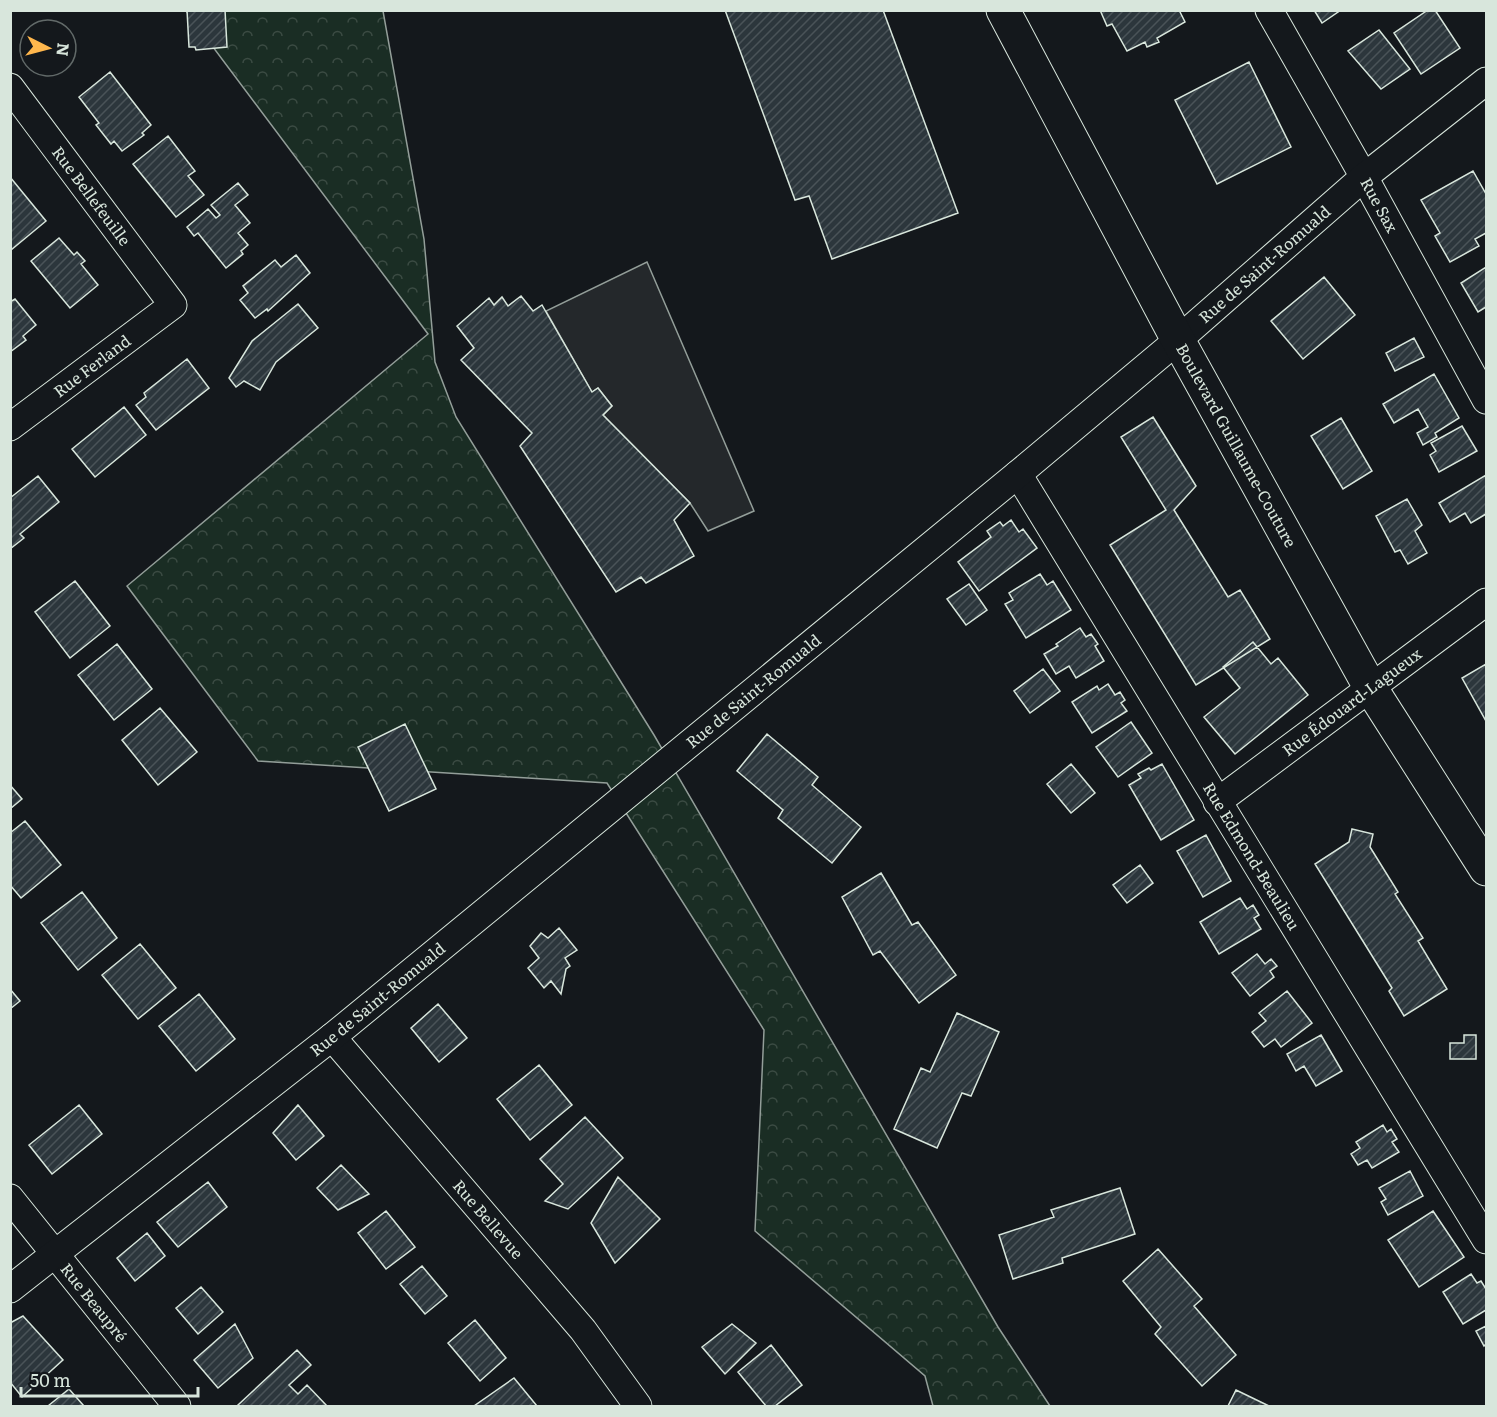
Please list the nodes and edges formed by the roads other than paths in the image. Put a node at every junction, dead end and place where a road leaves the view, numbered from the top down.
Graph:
1 (1003, 10) edge
2 (1269, 10) edge
3 (1486, 81) edge
4 (12, 94) edge
5 (1364, 177) junction
6 (173, 305) joint
7 (1178, 340) junction
8 (1486, 400) edge
9 (10, 427) edge
10 (1018, 474) junction
11 (1486, 602) edge
12 (1370, 687) junction
13 (1217, 802) junction
14 (1486, 869) edge
15 (332, 1037) junction
16 (10, 1198) edge
17 (1486, 1240) edge
18 (55, 1254) junction
19 (10, 1289) edge
20 (177, 1407) edge
21 (638, 1407) edge

1 - 7 main road, Boulevard Guillaume-Couture
2 - 5 street, Rue Sax
3 - 5 street, Rue de Saint-Romuald
4 - 6 street, Rue Bellefeuille
5 - 7 street, Rue de Saint-Romuald
5 - 8 street, Rue Sax
6 - 9 street, Rue Ferland
7 - 10 street, Rue de Saint-Romuald
7 - 12 main road, Boulevard Guillaume-Couture
10 - 13 street, Rue Edmond-Beaulieu
10 - 15 street, Rue de Saint-Romuald
11 - 12 street, Rue Édouard-Lagueux
12 - 13 street, Rue Édouard-Lagueux
12 - 14 main road, Boulevard Guillaume-Couture
13 - 17 street, Rue Edmond-Beaulieu
15 - 18 street, Rue de Saint-Romuald
15 - 21 street, Rue Bellevue
16 - 18 street, Rue Beaupré
18 - 19 street, Rue de Saint-Romuald
18 - 20 street, Rue Beaupré

